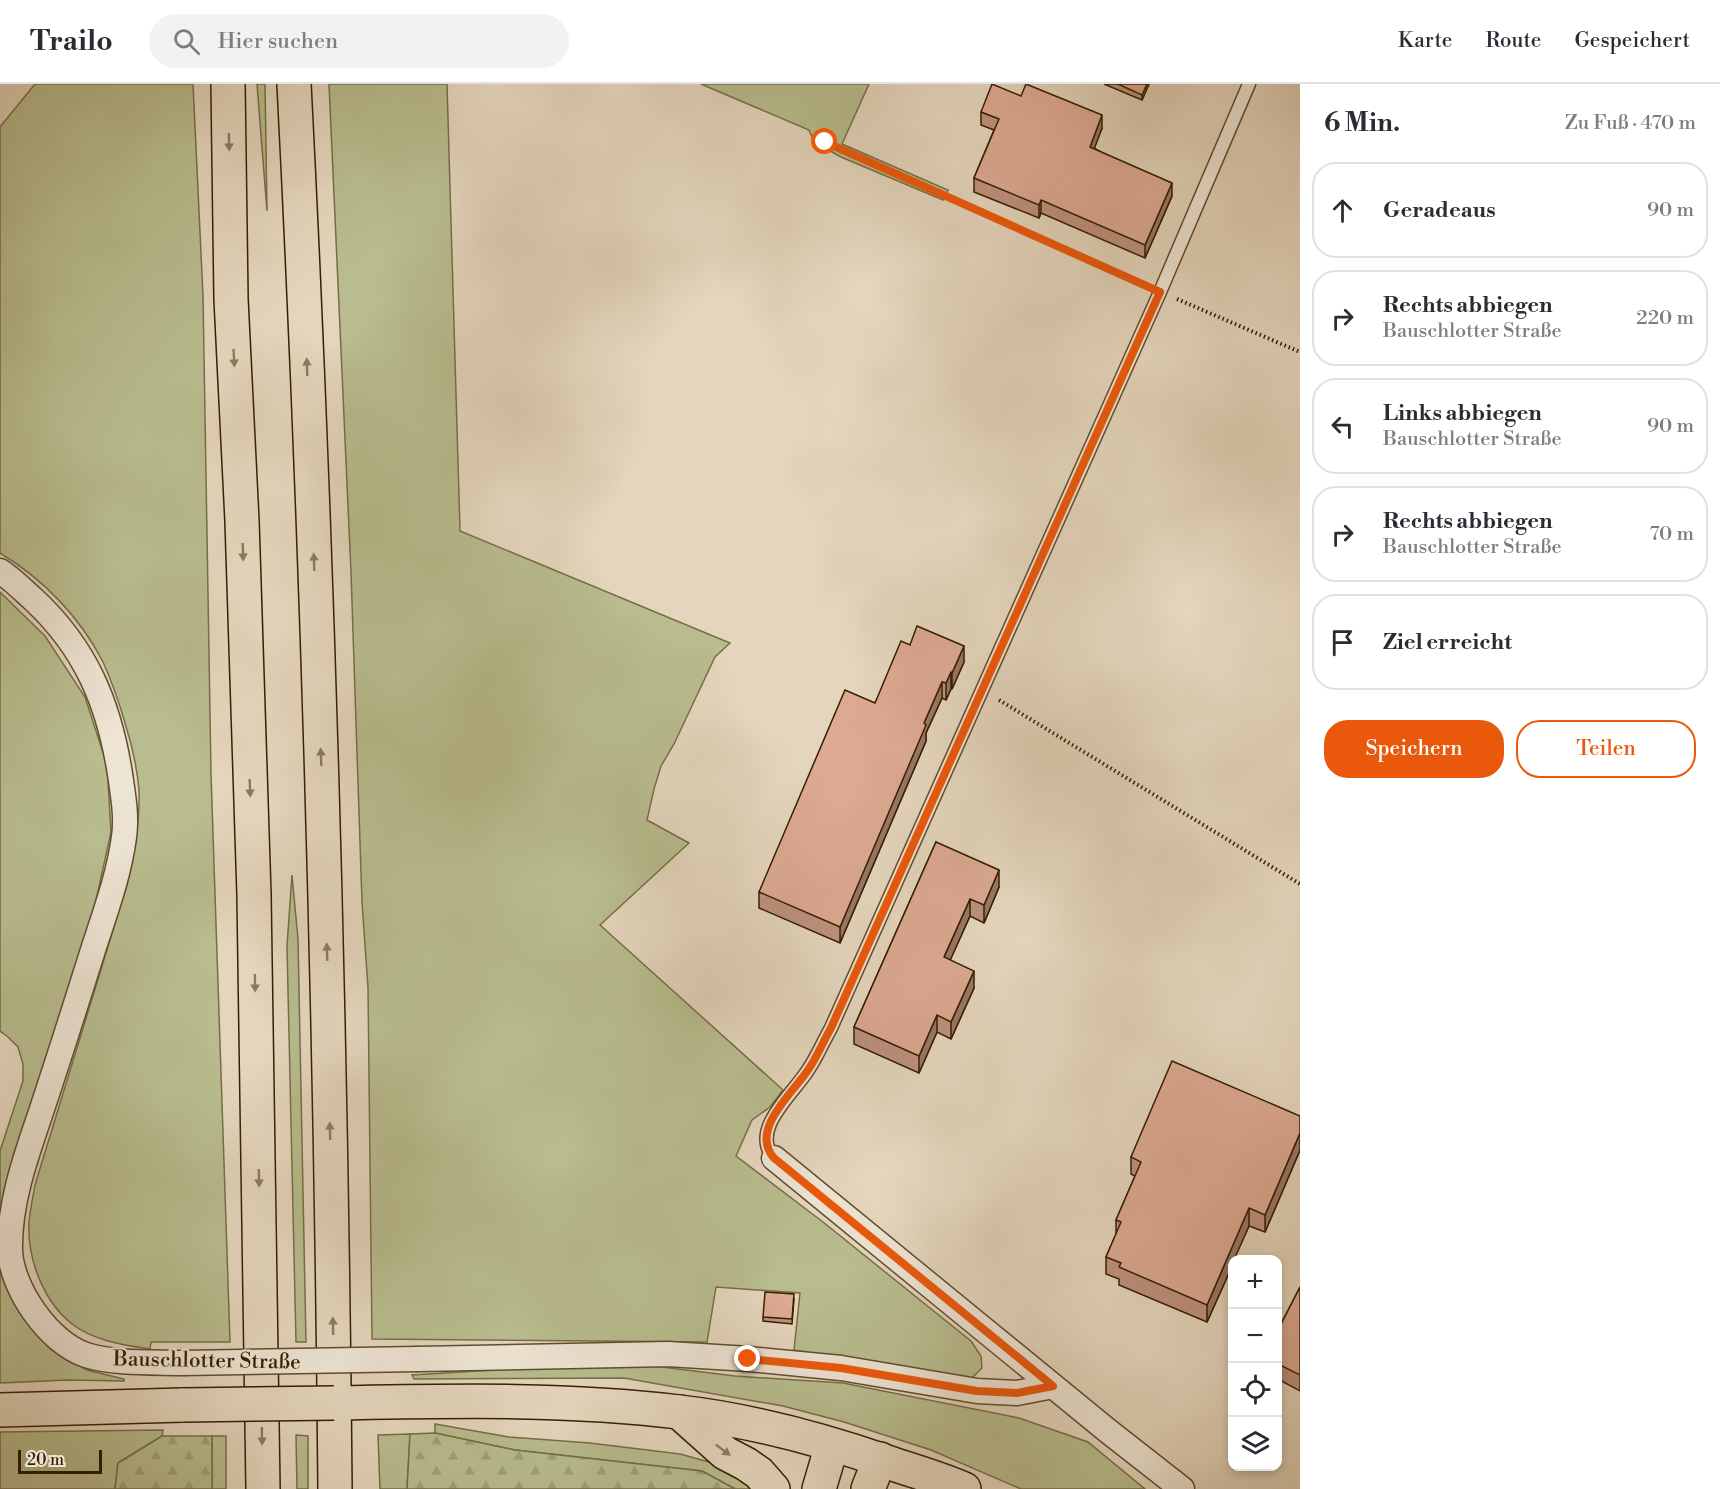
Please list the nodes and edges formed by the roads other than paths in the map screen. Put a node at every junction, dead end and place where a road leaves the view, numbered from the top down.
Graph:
1 (228, 84) edge
2 (294, 84) edge
3 (1249, 84) edge
4 (0, 571) edge
5 (774, 1158) joint
6 (1053, 1386) junction
7 (0, 1410) edge
8 (679, 1412) junction
9 (832, 1445) junction
10 (880, 1459) junction
11 (263, 1489) edge
12 (335, 1489) edge
13 (772, 1489) edge
14 (819, 1489) edge
15 (868, 1489) edge
16 (964, 1489) edge
17 (1182, 1489) edge

1 -> 11 main road
12 -> 2 main road
3 - 5 lane
4 - 6 street, Bauschlotter Straße, bridge
5 - 6 street
6 - 17 street
7 - 8 main road, bridge
8 - 9 main road
8 -> 13 main road
9 - 10 main road
9 - 14 main road
10 - 15 main road
10 - 16 main road

